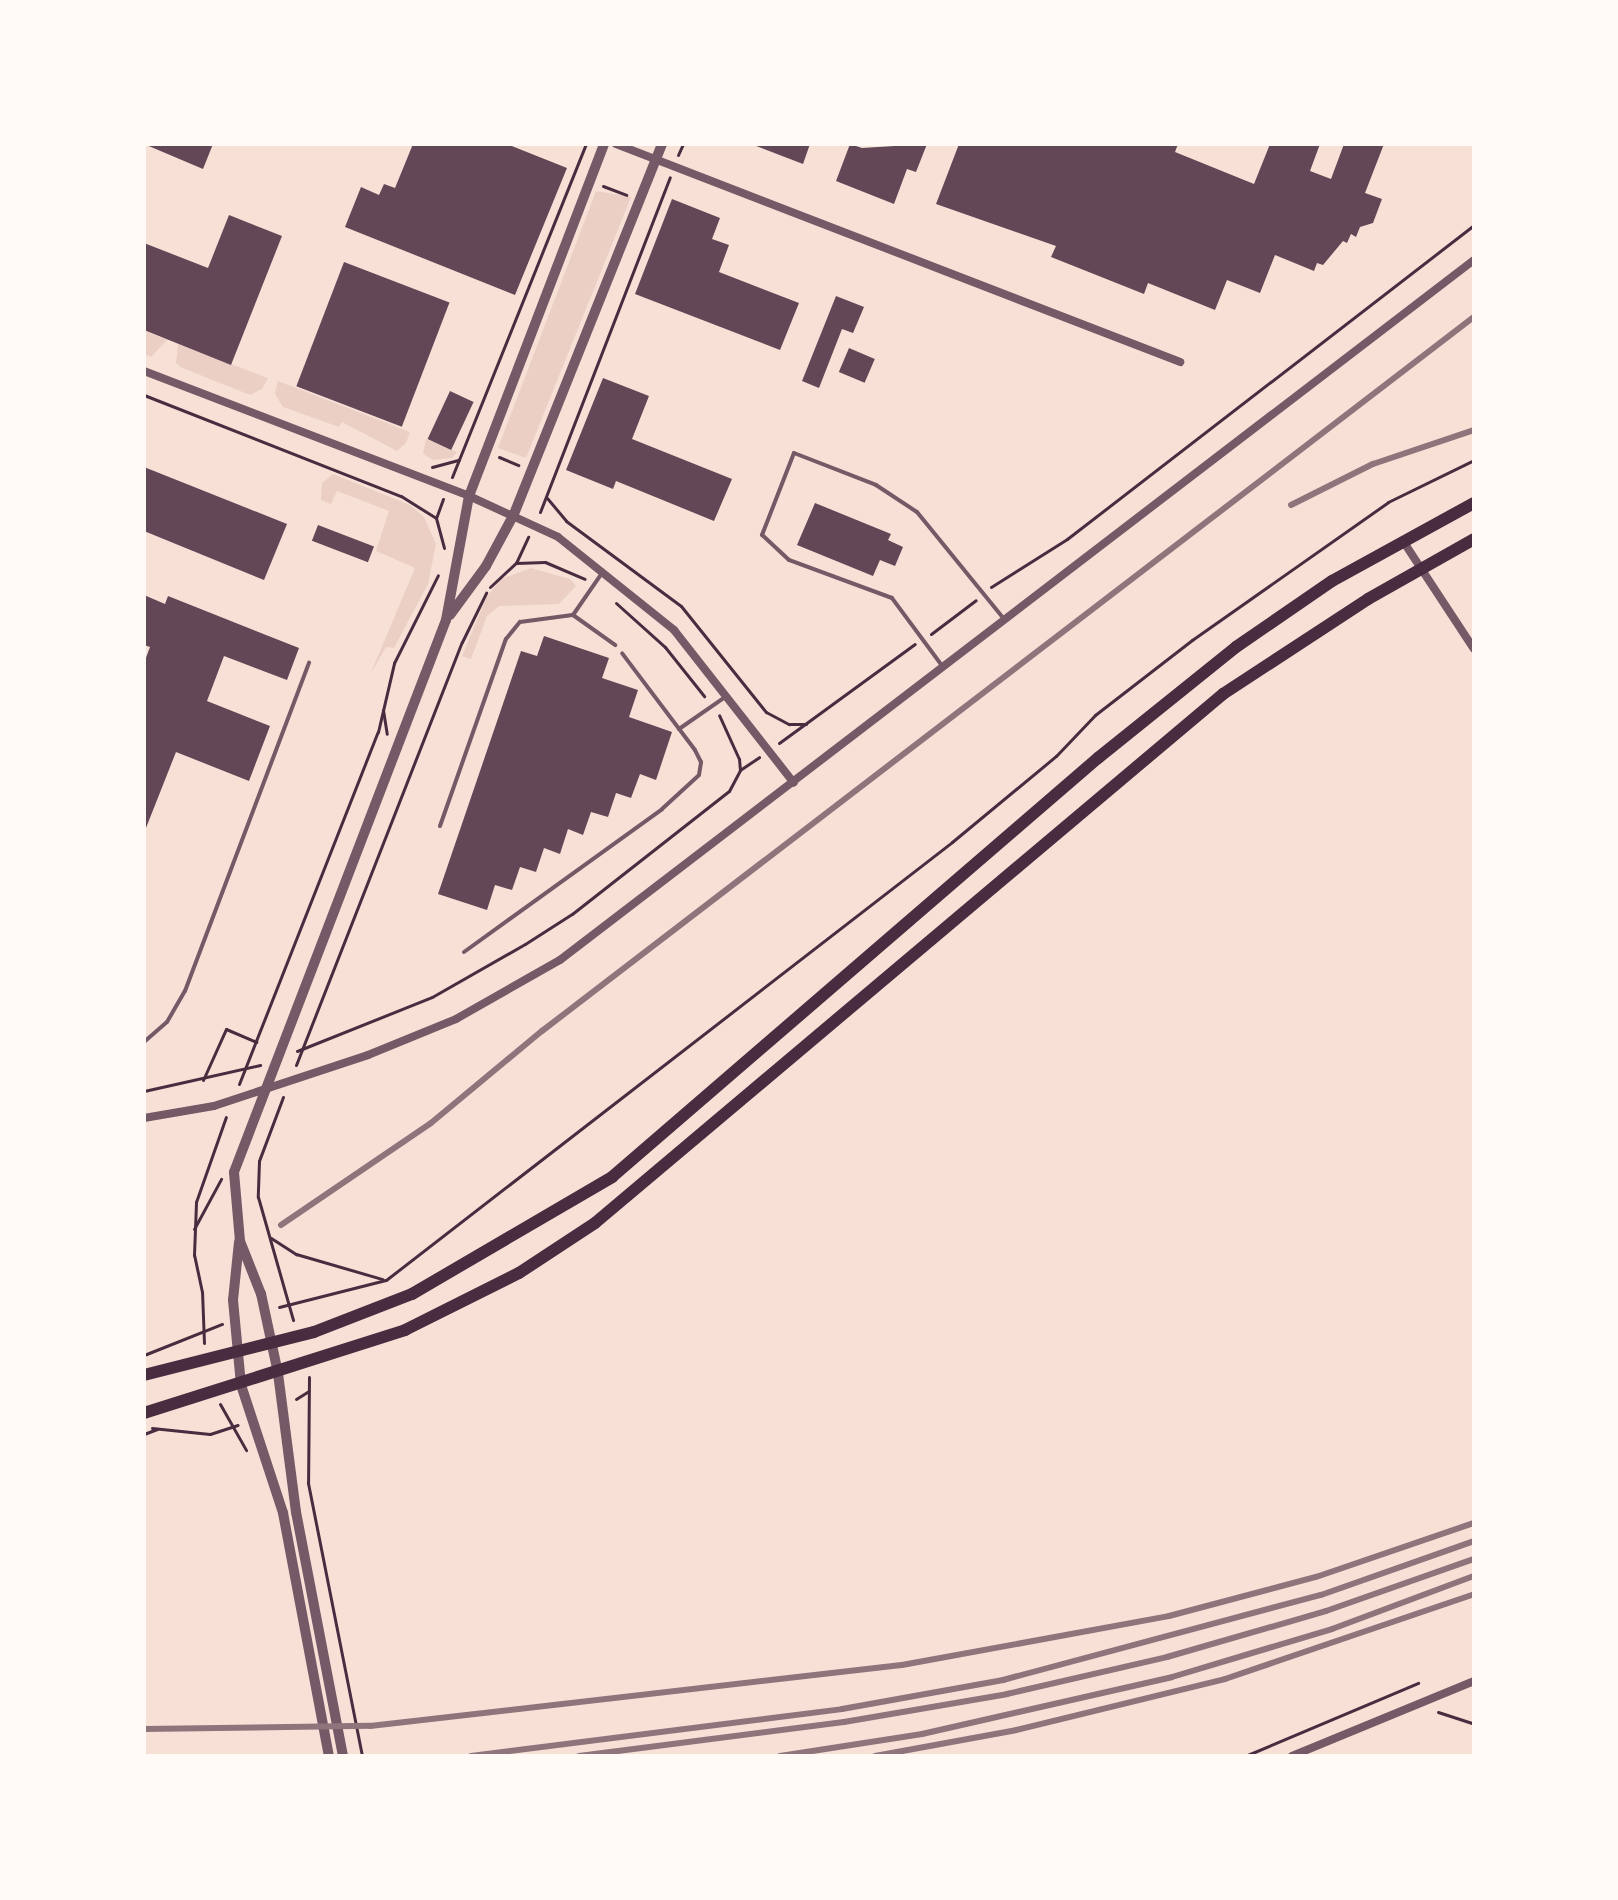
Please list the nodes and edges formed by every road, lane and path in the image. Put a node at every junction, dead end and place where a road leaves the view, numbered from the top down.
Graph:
1 (586, 144) edge
2 (604, 144) edge
3 (616, 144) edge
4 (662, 144) edge
5 (655, 159) junction
6 (573, 175) junction
7 (590, 181) junction
8 (639, 200) junction
9 (1474, 225) edge
10 (1474, 260) edge
11 (1180, 362) dead end
12 (144, 371) edge
13 (144, 395) edge
14 (569, 405) dead end
15 (580, 409) junction
16 (465, 444) junction
17 (486, 452) junction
18 (1474, 460) edge
19 (531, 470) junction
20 (551, 478) junction
21 (448, 488) junction
22 (469, 496) junction
23 (1474, 503) edge
24 (514, 514) junction
25 (436, 518) junction
26 (534, 524) junction
27 (1474, 539) edge
28 (1403, 541) junction
29 (516, 563) junction
30 (1421, 568) junction
31 (604, 572) junction
32 (593, 584) junction
33 (984, 593) junction
34 (614, 601) dead end
35 (573, 615) junction
36 (446, 620) junction
37 (1005, 620) junction
38 (923, 639) junction
39 (615, 645) dead end
40 (1474, 649) edge
41 (622, 653) dead end
42 (309, 663) dead end
43 (943, 668) junction
44 (385, 686) junction
45 (394, 689) dead end
46 (725, 697) junction
47 (712, 706) junction
48 (807, 724) dead end
49 (679, 729) junction
50 (794, 783) junction
51 (440, 826) dead end
52 (464, 952) dead end
53 (318, 1011) dead end
54 (144, 1042) edge
55 (285, 1056) dead end
56 (272, 1061) dead end
57 (203, 1081) junction
58 (144, 1091) edge
59 (144, 1118) edge
60 (271, 1127) dead end
61 (220, 1131) dead end
62 (224, 1175) dead end
63 (193, 1232) junction
64 (268, 1235) junction
65 (240, 1241) junction
66 (386, 1280) junction
67 (271, 1341) junction
68 (237, 1350) junction
69 (144, 1355) edge
70 (278, 1373) junction
71 (144, 1375) edge
72 (241, 1385) junction
73 (309, 1391) dead end
74 (144, 1413) edge
75 (144, 1434) edge
76 (248, 1454) dead end
77 (1474, 1681) edge
78 (1418, 1683) dead end
79 (1438, 1712) dead end
80 (1474, 1724) edge
81 (329, 1756) edge
82 (343, 1756) edge
83 (362, 1756) edge
84 (1245, 1756) edge
85 (1292, 1756) edge

1 - 6 path
2 - 7 street
3 - 5 street
4 - 5 street
5 - 8 street
5 - 11 street
6 - 7 path
6 - 16 path
7 - 8 path
7 - 17 street
8 - 15 path
8 - 19 street
9 - 33 path
10 - 37 street
12 - 21 street
13 - 25 path
14 - 15 path
15 - 20 path
16 - 17 path
16 - 21 path
17 - 19 path
17 - 22 street
18 - 66 path
19 - 20 path
19 - 24 street
20 - 26 path
21 - 22 street
21 - 25 path
22 - 24 street
22 - 36 street
23 - 28 main road
24 - 26 street
24 - 36 street
25 - 44 path
26 - 29 path
26 - 31 street
27 - 30 main road
28 - 30 street
28 - 67 main road
29 - 32 path
29 - 53 path
30 - 40 street
30 - 70 main road
31 - 32 lane
31 - 46 street
32 - 35 lane
33 - 37 lane
33 - 38 path
33 - 38 lane
34 - 47 path
35 - 39 lane
35 - 51 lane
36 - 65 street
37 - 43 street
38 - 43 lane
38 - 48 path
41 - 49 lane
42 - 54 lane
43 - 50 street
44 - 45 path
44 - 57 path
46 - 47 lane
46 - 50 street
47 - 49 lane
47 - 55 path
49 - 52 lane
50 - 59 street
56 - 57 path
57 - 58 path
60 - 64 path
61 - 63 path
62 - 63 path
63 - 69 path
64 - 66 path
64 - 66 path
65 - 67 street
65 - 68 street
67 - 68 main road
67 - 70 street
68 - 71 main road
68 - 72 street
70 - 72 main road
70 - 82 street
72 - 74 main road
72 - 81 street
73 - 83 path
75 - 76 path
77 - 85 street
78 - 84 path
79 - 80 path

